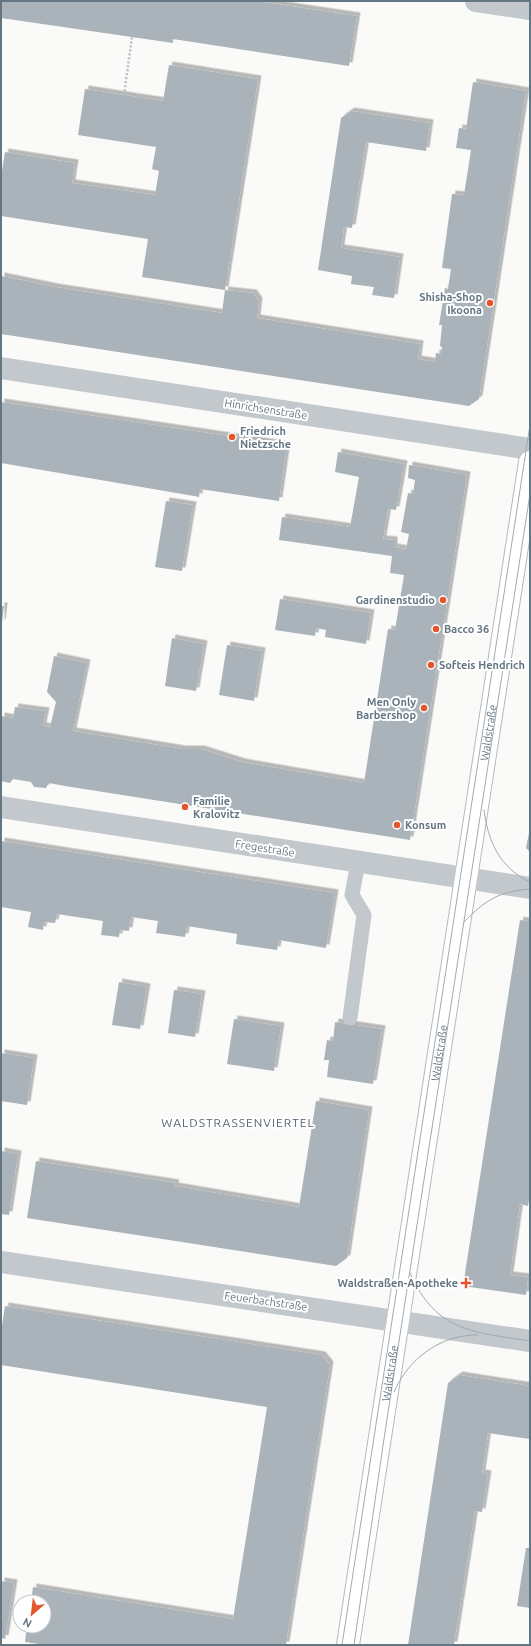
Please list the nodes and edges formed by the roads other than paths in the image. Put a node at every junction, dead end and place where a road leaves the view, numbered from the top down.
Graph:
1 (476, 1) edge
2 (530, 9) edge
3 (1, 368) edge
4 (530, 449) edge
5 (530, 462) edge
6 (1, 807) edge
7 (358, 862) junction
8 (466, 879) junction
9 (530, 888) edge
10 (350, 1018) dead end
11 (1, 1262) edge
12 (398, 1320) junction
13 (530, 1341) edge
14 (348, 1645) edge

1 - 2 street
3 - 4 street, Hinrichsenstraße
5 - 8 main road, Waldstraße
6 - 7 street, Fregestraße
7 - 8 street, Fregestraße
7 - 10 lane
8 - 9 street, Fregestraße
8 - 12 main road, Waldstraße
11 - 12 street, Feuerbachstraße
12 - 13 street, Feuerbachstraße
12 - 14 main road, Waldstraße

